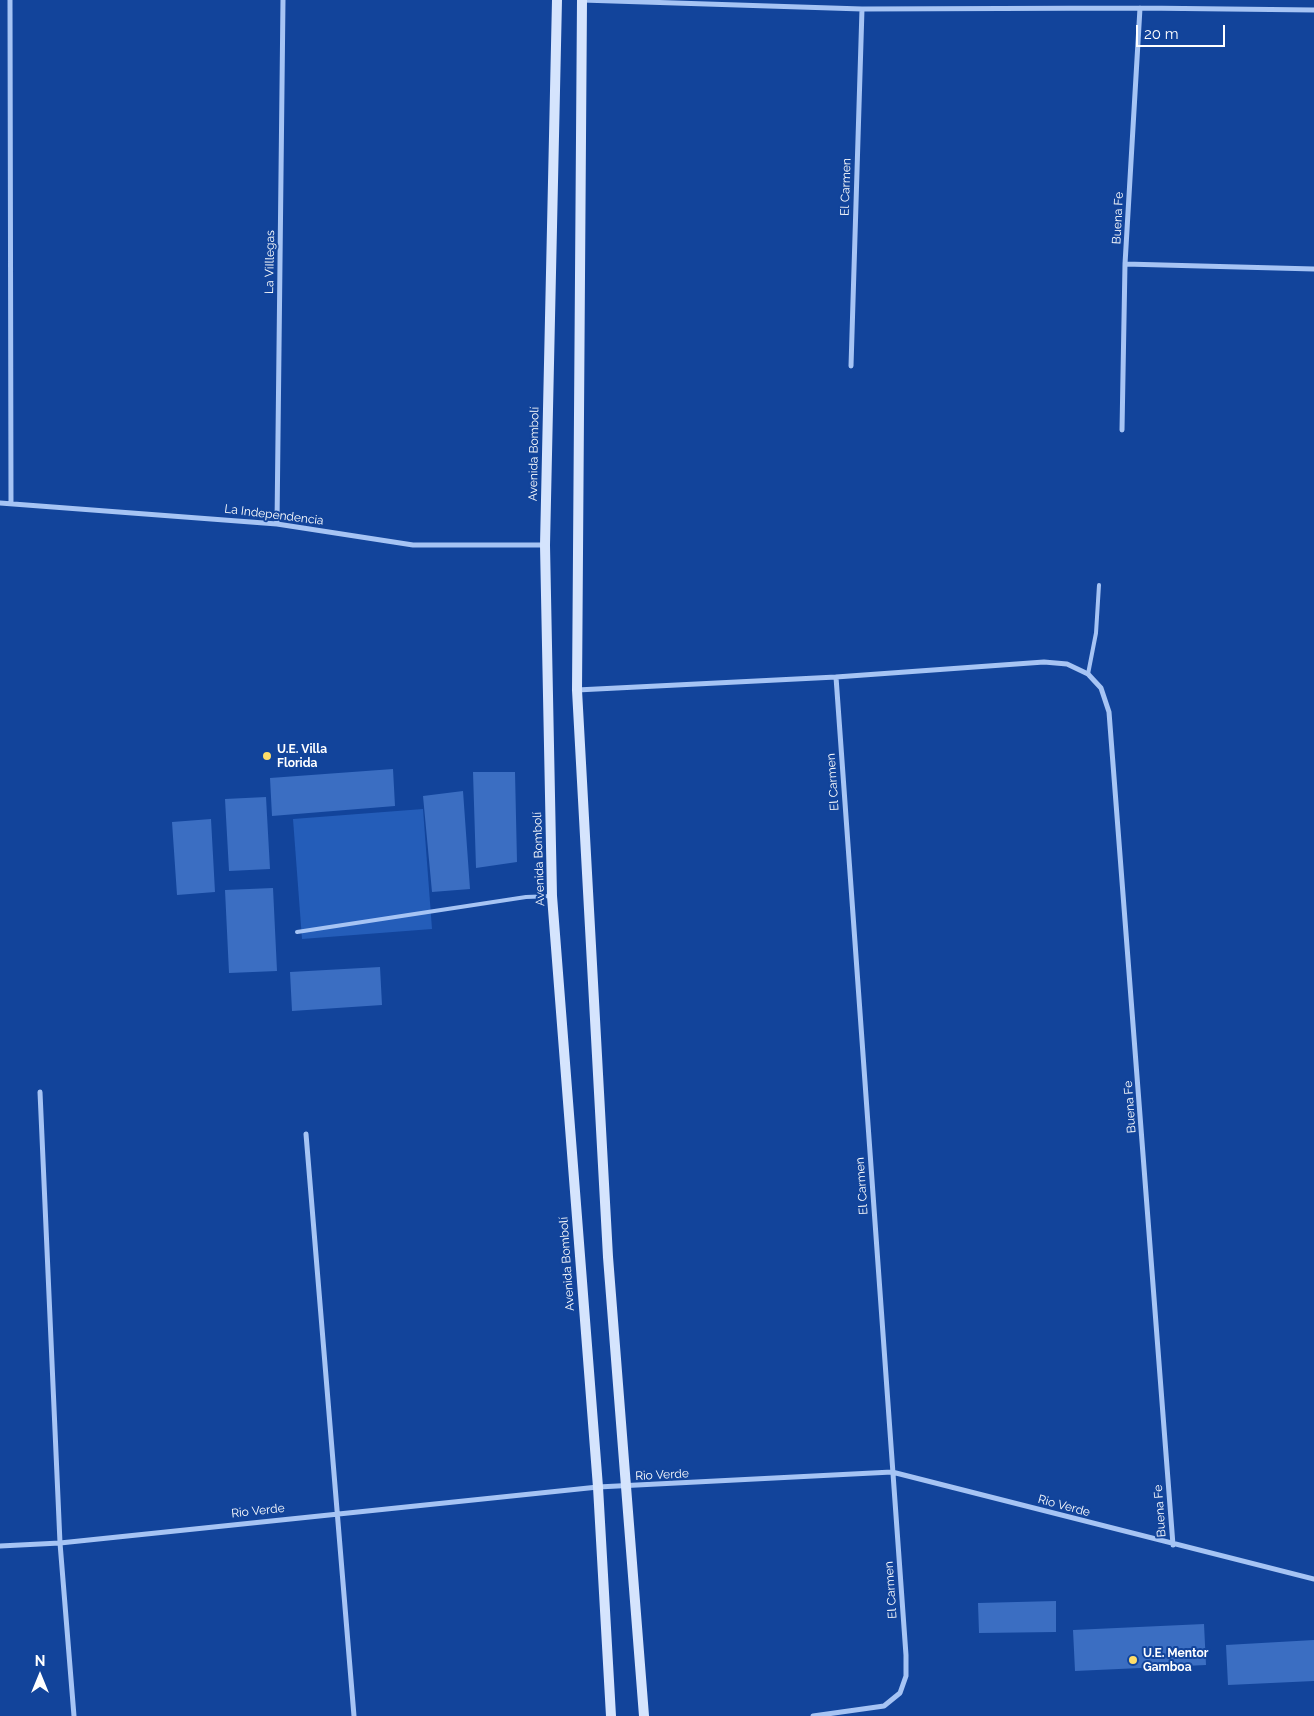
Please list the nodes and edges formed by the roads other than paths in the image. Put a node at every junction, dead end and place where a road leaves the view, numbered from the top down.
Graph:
1 (10, 0) edge
2 (283, 0) edge
3 (557, 0) edge
4 (582, 0) edge
5 (1140, 8) junction
6 (862, 9) junction
7 (1314, 10) edge
8 (1126, 264) junction
9 (1314, 269) edge
10 (850, 366) dead end
11 (1122, 430) dead end
12 (11, 502) junction
13 (0, 503) edge
14 (277, 524) junction
15 (545, 545) junction
16 (1099, 585) dead end
17 (1088, 674) junction
18 (836, 677) junction
19 (576, 690) junction
20 (552, 896) junction
21 (297, 932) dead end
22 (40, 1092) dead end
23 (306, 1134) dead end
24 (892, 1472) junction
25 (598, 1487) junction
26 (627, 1487) junction
27 (336, 1513) junction
28 (60, 1543) junction
29 (1173, 1545) junction
30 (0, 1546) edge
31 (1314, 1579) edge
32 (74, 1716) edge
33 (354, 1716) edge
34 (611, 1716) edge
35 (644, 1716) edge
36 (813, 1716) edge

1 - 12 street
2 - 14 street, La ViIllegas
3 - 15 street, Avenida Bombolí
4 - 6 street
4 - 19 street
5 - 6 street
5 - 7 street
5 - 8 street, Buena Fe
6 - 10 street, El Carmen
8 - 9 street
8 - 11 street, Buena Fe
12 - 13 street, La Independencia
12 - 14 street, La Independencia
14 - 15 street, La Independencia
15 - 20 street, Avenida Bombolí
16 - 17 lane
17 - 18 street
17 - 29 street, Buena Fe
18 - 19 street
18 - 24 street, El Carmen
19 - 26 street
20 - 21 lane
20 - 25 street, Avenida Bombolí
22 - 28 street
23 - 27 street
24 - 26 street, Rio Verde
24 - 29 street, Rio Verde
24 - 36 street, El Carmen
25 - 26 street, Rio Verde
25 - 27 street, Rio Verde
25 - 34 street, Avenida Bombolí
26 - 35 street
27 - 28 street, Rio Verde
27 - 33 street
28 - 30 street, Rio Verde
28 - 32 street
29 - 31 street, Rio Verde

